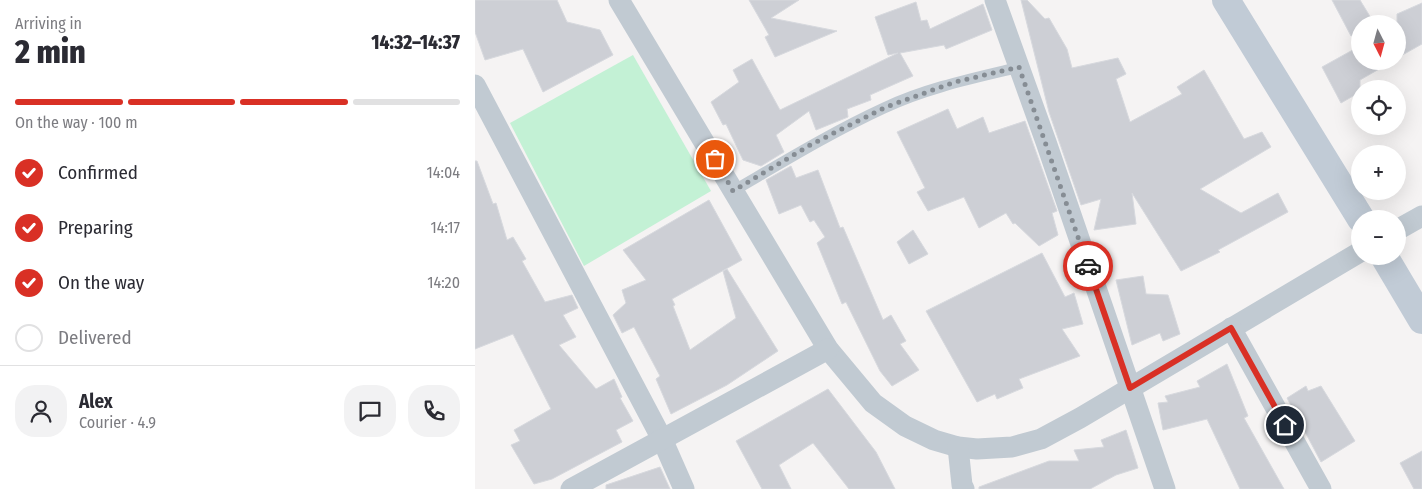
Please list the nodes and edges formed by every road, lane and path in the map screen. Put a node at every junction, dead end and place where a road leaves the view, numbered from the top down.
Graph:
1 (619, 0) edge
2 (995, 0) edge
3 (1226, 0) edge
4 (1019, 67) junction
5 (475, 86) edge
6 (733, 191) junction
7 (1355, 210) edge
8 (1422, 216) edge
9 (1406, 225) edge
10 (1351, 257) edge
11 (1389, 265) edge
12 (1422, 320) edge
13 (1231, 328) junction
14 (828, 349) junction
15 (1130, 388) junction
16 (662, 439) junction
17 (958, 447) junction
18 (571, 489) edge
19 (684, 489) edge
20 (964, 489) edge
21 (1165, 489) edge
22 (1321, 489) edge

1 - 6 street
2 - 4 street
3 - 7 street
4 - 6 lane
4 - 15 street
5 - 16 street
6 - 14 street
8 - 9 street
10 - 13 street
11 - 12 street
13 - 15 street
13 - 22 street
14 - 16 street
14 - 17 street
15 - 17 street
15 - 21 street
16 - 18 street
16 - 19 street
17 - 20 street

